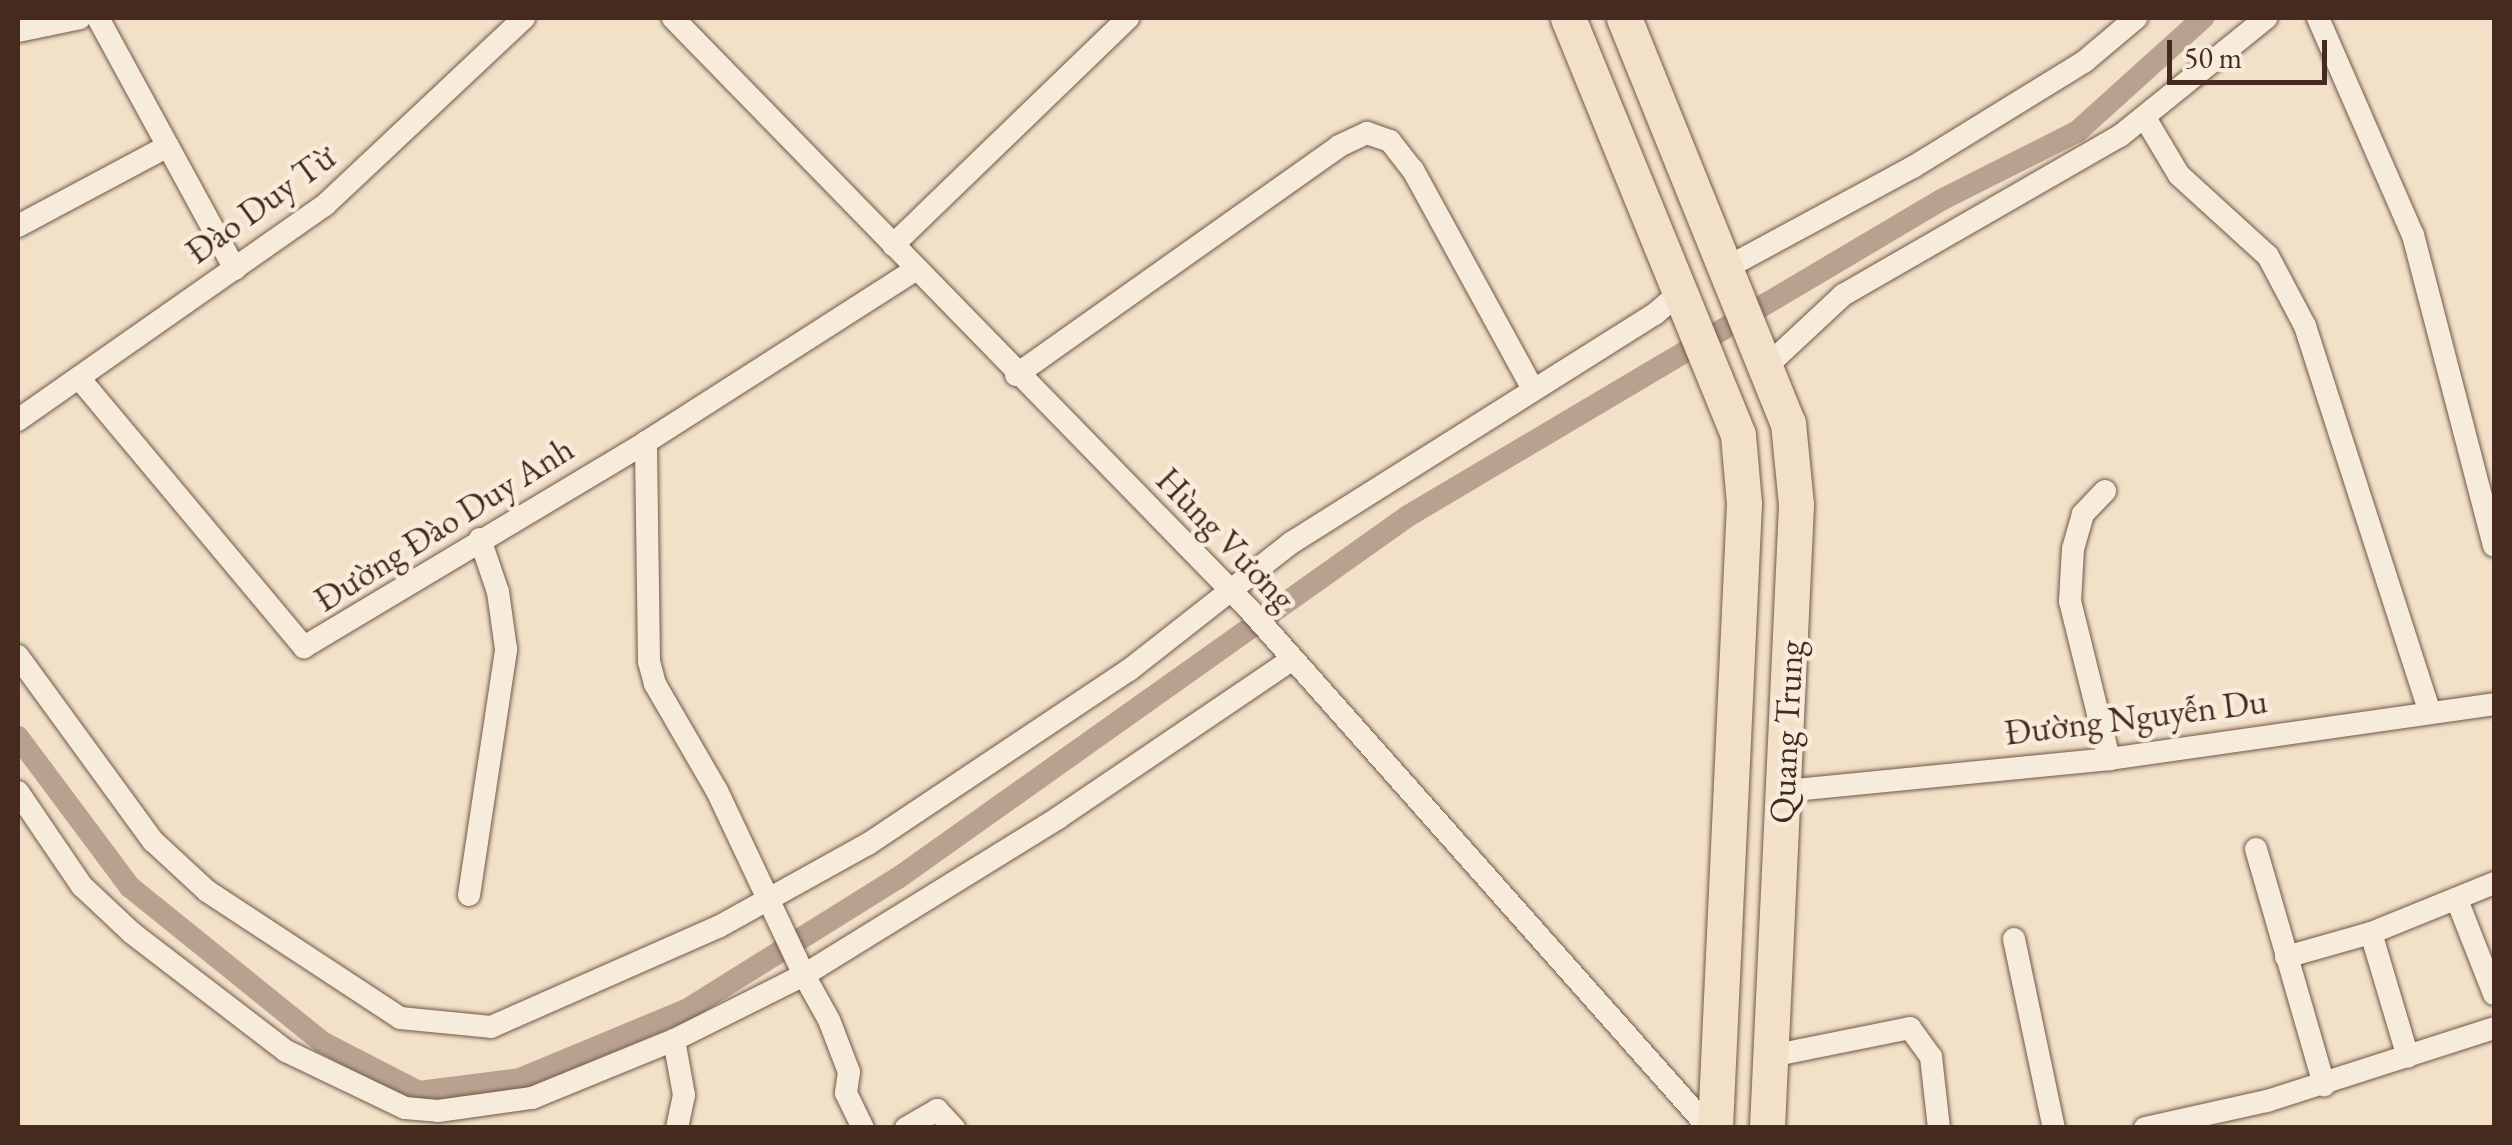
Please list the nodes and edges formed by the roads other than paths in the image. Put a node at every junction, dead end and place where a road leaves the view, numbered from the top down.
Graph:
1 (80, 18) edge
2 (98, 18) edge
3 (524, 18) edge
4 (673, 18) edge
5 (1128, 18) edge
6 (1568, 18) edge
7 (2096, 18) edge
8 (2136, 18) edge
9 (2266, 18) edge
10 (2318, 18) edge
11 (1631, 20) edge
12 (18, 32) edge
13 (2114, 35) junction
14 (2145, 118) junction
15 (168, 146) junction
16 (18, 226) edge
17 (893, 245) junction
18 (235, 269) junction
19 (916, 269) junction
20 (1731, 275) junction
21 (1683, 296) junction
22 (1763, 354) junction
23 (1016, 375) junction
24 (78, 378) junction
25 (1533, 389) junction
26 (18, 420) edge
27 (646, 442) junction
28 (2105, 491) dead end
29 (480, 539) junction
30 (2494, 546) edge
31 (1241, 600) junction
32 (18, 656) edge
33 (1288, 656) junction
34 (1738, 676) junction
35 (1789, 681) junction
36 (2494, 704) edge
37 (2428, 710) junction
38 (2110, 758) junction
39 (1784, 791) junction
40 (18, 792) edge
41 (2256, 849) dead end
42 (2494, 884) edge
43 (468, 895) dead end
44 (2457, 900) junction
45 (772, 903) junction
46 (2371, 933) junction
47 (2014, 939) dead end
48 (2286, 957) junction
49 (802, 972) junction
50 (2494, 994) edge
51 (2494, 1028) edge
52 (674, 1040) junction
53 (1770, 1056) junction
54 (2408, 1058) junction
55 (2324, 1085) junction
56 (677, 1128) edge
57 (863, 1128) edge
58 (906, 1128) edge
59 (954, 1128) edge
60 (1712, 1128) edge
61 (1767, 1128) edge
62 (1939, 1128) edge
63 (2054, 1128) edge
64 (2145, 1128) edge

1 - 12 street
2 - 15 street
3 - 18 street, Đào Duy Từ
4 - 17 street, Hùng Vương
5 - 17 street
6 - 21 highway
7 - 13 street
8 - 13 street
9 - 14 street
10 - 30 street
11 - 20 highway
13 - 20 street
14 - 22 street
14 - 37 street
15 - 16 street
15 - 18 street
17 - 19 street, Hùng Vương
18 - 24 street, Đào Duy Từ
19 - 23 street, Hùng Vương
19 - 27 street, Đường Đào Duy Anh
20 - 22 highway, Quang Trung
21 - 25 street
21 - 34 highway, Quang Trung
22 - 35 highway, Quang Trung
23 - 25 street
23 - 31 street, Hùng Vương
24 - 26 street, Đào Duy Từ
24 - 29 street, Đường Đào Duy Anh
25 - 31 street
27 - 29 street, Đường Đào Duy Anh
27 - 45 street
28 - 38 street
29 - 43 street
31 - 33 street, Hùng Vương
31 - 45 street
32 - 45 street
33 - 49 street
33 - 60 street, Hùng Vương
34 - 35 highway
34 - 60 highway, Quang Trung
35 - 39 highway, Quang Trung
36 - 37 street, Đường Nguyễn Du
37 - 38 street, Đường Nguyễn Du
38 - 39 street, Đường Nguyễn Du
39 - 53 highway, Quang Trung
40 - 52 street
41 - 48 street
42 - 44 street
44 - 46 street
44 - 50 street
45 - 49 street
46 - 48 street
46 - 54 street
47 - 63 street
48 - 55 street
49 - 52 street
49 - 57 street
51 - 54 street
52 - 56 street
53 - 61 highway, Quang Trung
53 - 62 street
54 - 55 street
55 - 64 street
58 - 59 street

